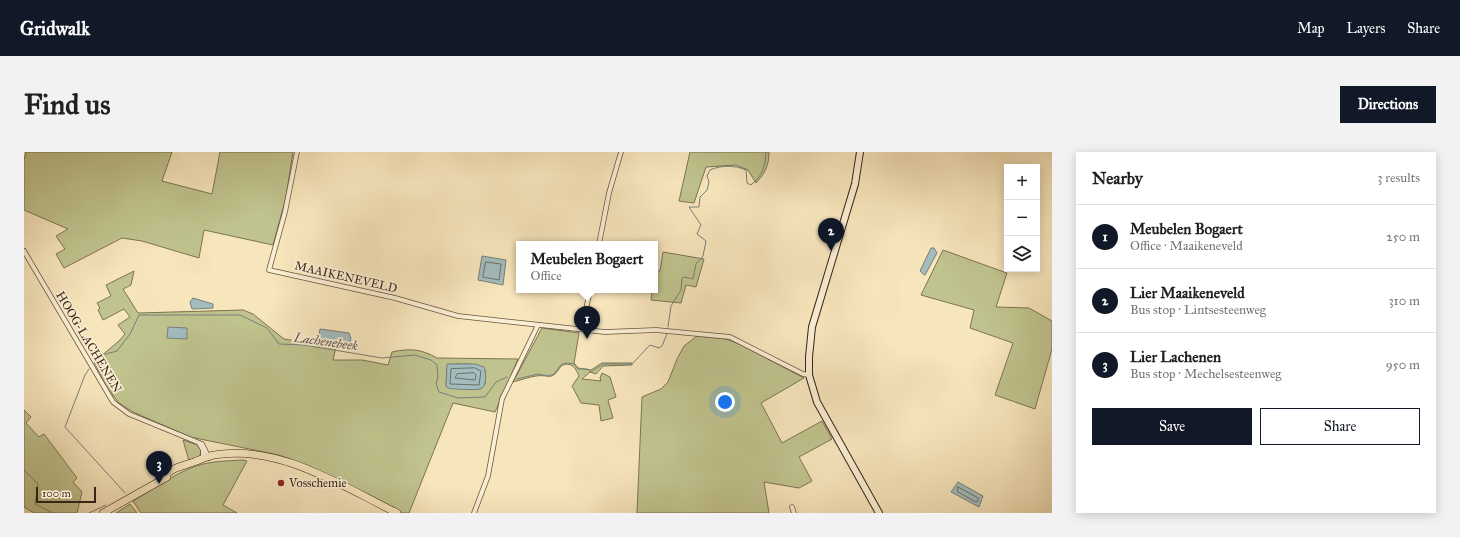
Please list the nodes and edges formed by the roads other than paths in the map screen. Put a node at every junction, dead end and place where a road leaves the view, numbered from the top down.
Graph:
1 (297, 152) edge
2 (621, 152) edge
3 (860, 152) edge
4 (600, 241) edge
5 (24, 251) edge
6 (589, 293) edge
7 (538, 325) junction
8 (582, 329) junction
9 (809, 375) junction
10 (206, 459) junction
11 (792, 507) dead end
12 (103, 513) edge
13 (388, 513) edge
14 (398, 513) edge
15 (474, 513) edge
16 (794, 513) edge
17 (879, 513) edge

1 - 7 street, MAAIKENEVELD
2 - 4 street
3 - 9 street
5 - 10 street, HOOG-LACHENEN
6 - 8 street
7 - 8 street, MAAIKENEVELD
7 - 15 street
8 - 9 street, MAAIKENEVELD
9 - 17 street
10 - 12 main road
10 - 13 main road
10 - 14 main road
11 - 16 street

